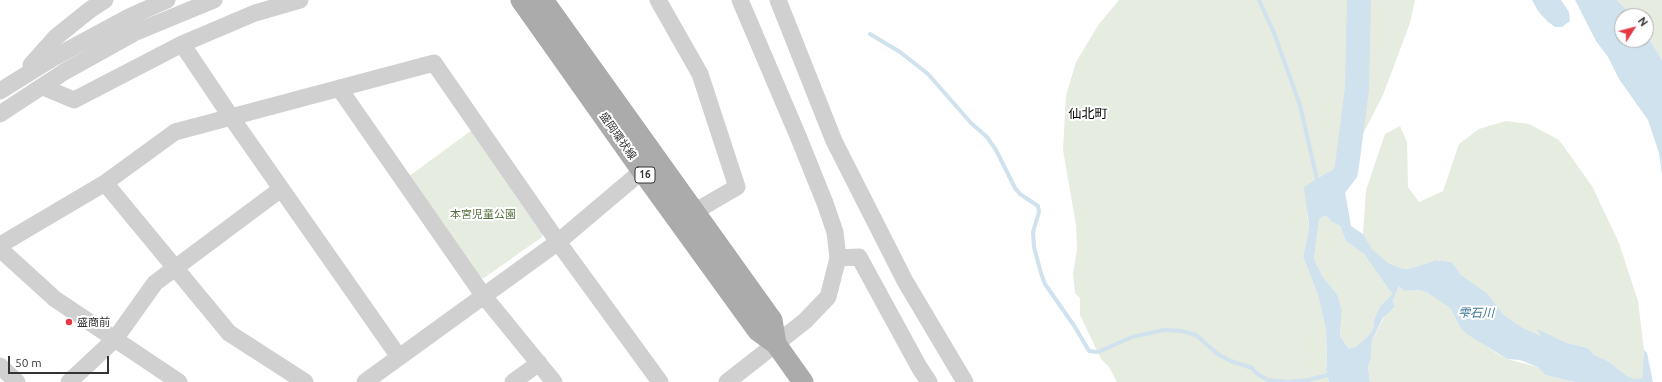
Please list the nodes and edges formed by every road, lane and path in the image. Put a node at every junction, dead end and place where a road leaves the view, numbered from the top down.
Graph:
1 (105, 0) edge
2 (167, 0) edge
3 (214, 0) edge
4 (300, 0) edge
5 (521, 0) edge
6 (543, 0) edge
7 (658, 0) edge
8 (740, 0) edge
9 (778, 0) edge
10 (182, 44) junction
11 (25, 75) junction
12 (43, 87) junction
13 (339, 88) junction
14 (0, 91) edge
15 (0, 114) edge
16 (231, 118) junction
17 (642, 170) junction
18 (105, 182) junction
19 (281, 189) junction
20 (694, 212) junction
21 (558, 242) junction
22 (0, 245) edge
23 (0, 249) edge
24 (838, 258) junction
25 (175, 268) junction
26 (483, 295) junction
27 (115, 339) junction
28 (776, 344) junction
29 (399, 357) junction
30 (539, 363) junction
31 (0, 366) edge
32 (17, 382) edge
33 (69, 382) edge
34 (179, 382) edge
35 (305, 382) edge
36 (365, 382) edge
37 (513, 382) edge
38 (554, 382) edge
39 (660, 382) edge
40 (727, 382) edge
41 (804, 382) edge
42 (929, 382) edge
43 (965, 382) edge

1 - 11 street
2 - 11 street
3 - 12 street
4 - 10 street
5 - 17 main road, 盛岡環状線 / 16
6 - 20 main road, 盛岡環状線 / 16
7 - 20 street
8 - 24 street
9 - 43 street
10 - 12 street
10 - 16 street
11 - 14 street
12 - 15 street
13 - 16 street
13 - 21 street
13 - 26 street
16 - 18 street
16 - 19 street
17 - 21 street
17 - 28 main road, 盛岡環状線 / 16
18 - 22 street
18 - 25 street
19 - 25 street
19 - 29 street
20 - 28 main road, 盛岡環状線 / 16
21 - 26 street
21 - 39 street
23 - 27 street
24 - 28 street
24 - 42 street
25 - 27 street
25 - 35 street
26 - 29 street
26 - 30 street
27 - 33 street
27 - 34 street
28 - 40 street
28 - 41 main road, 盛岡環状線 / 16
29 - 36 street
30 - 37 street
30 - 38 street
31 - 32 street

